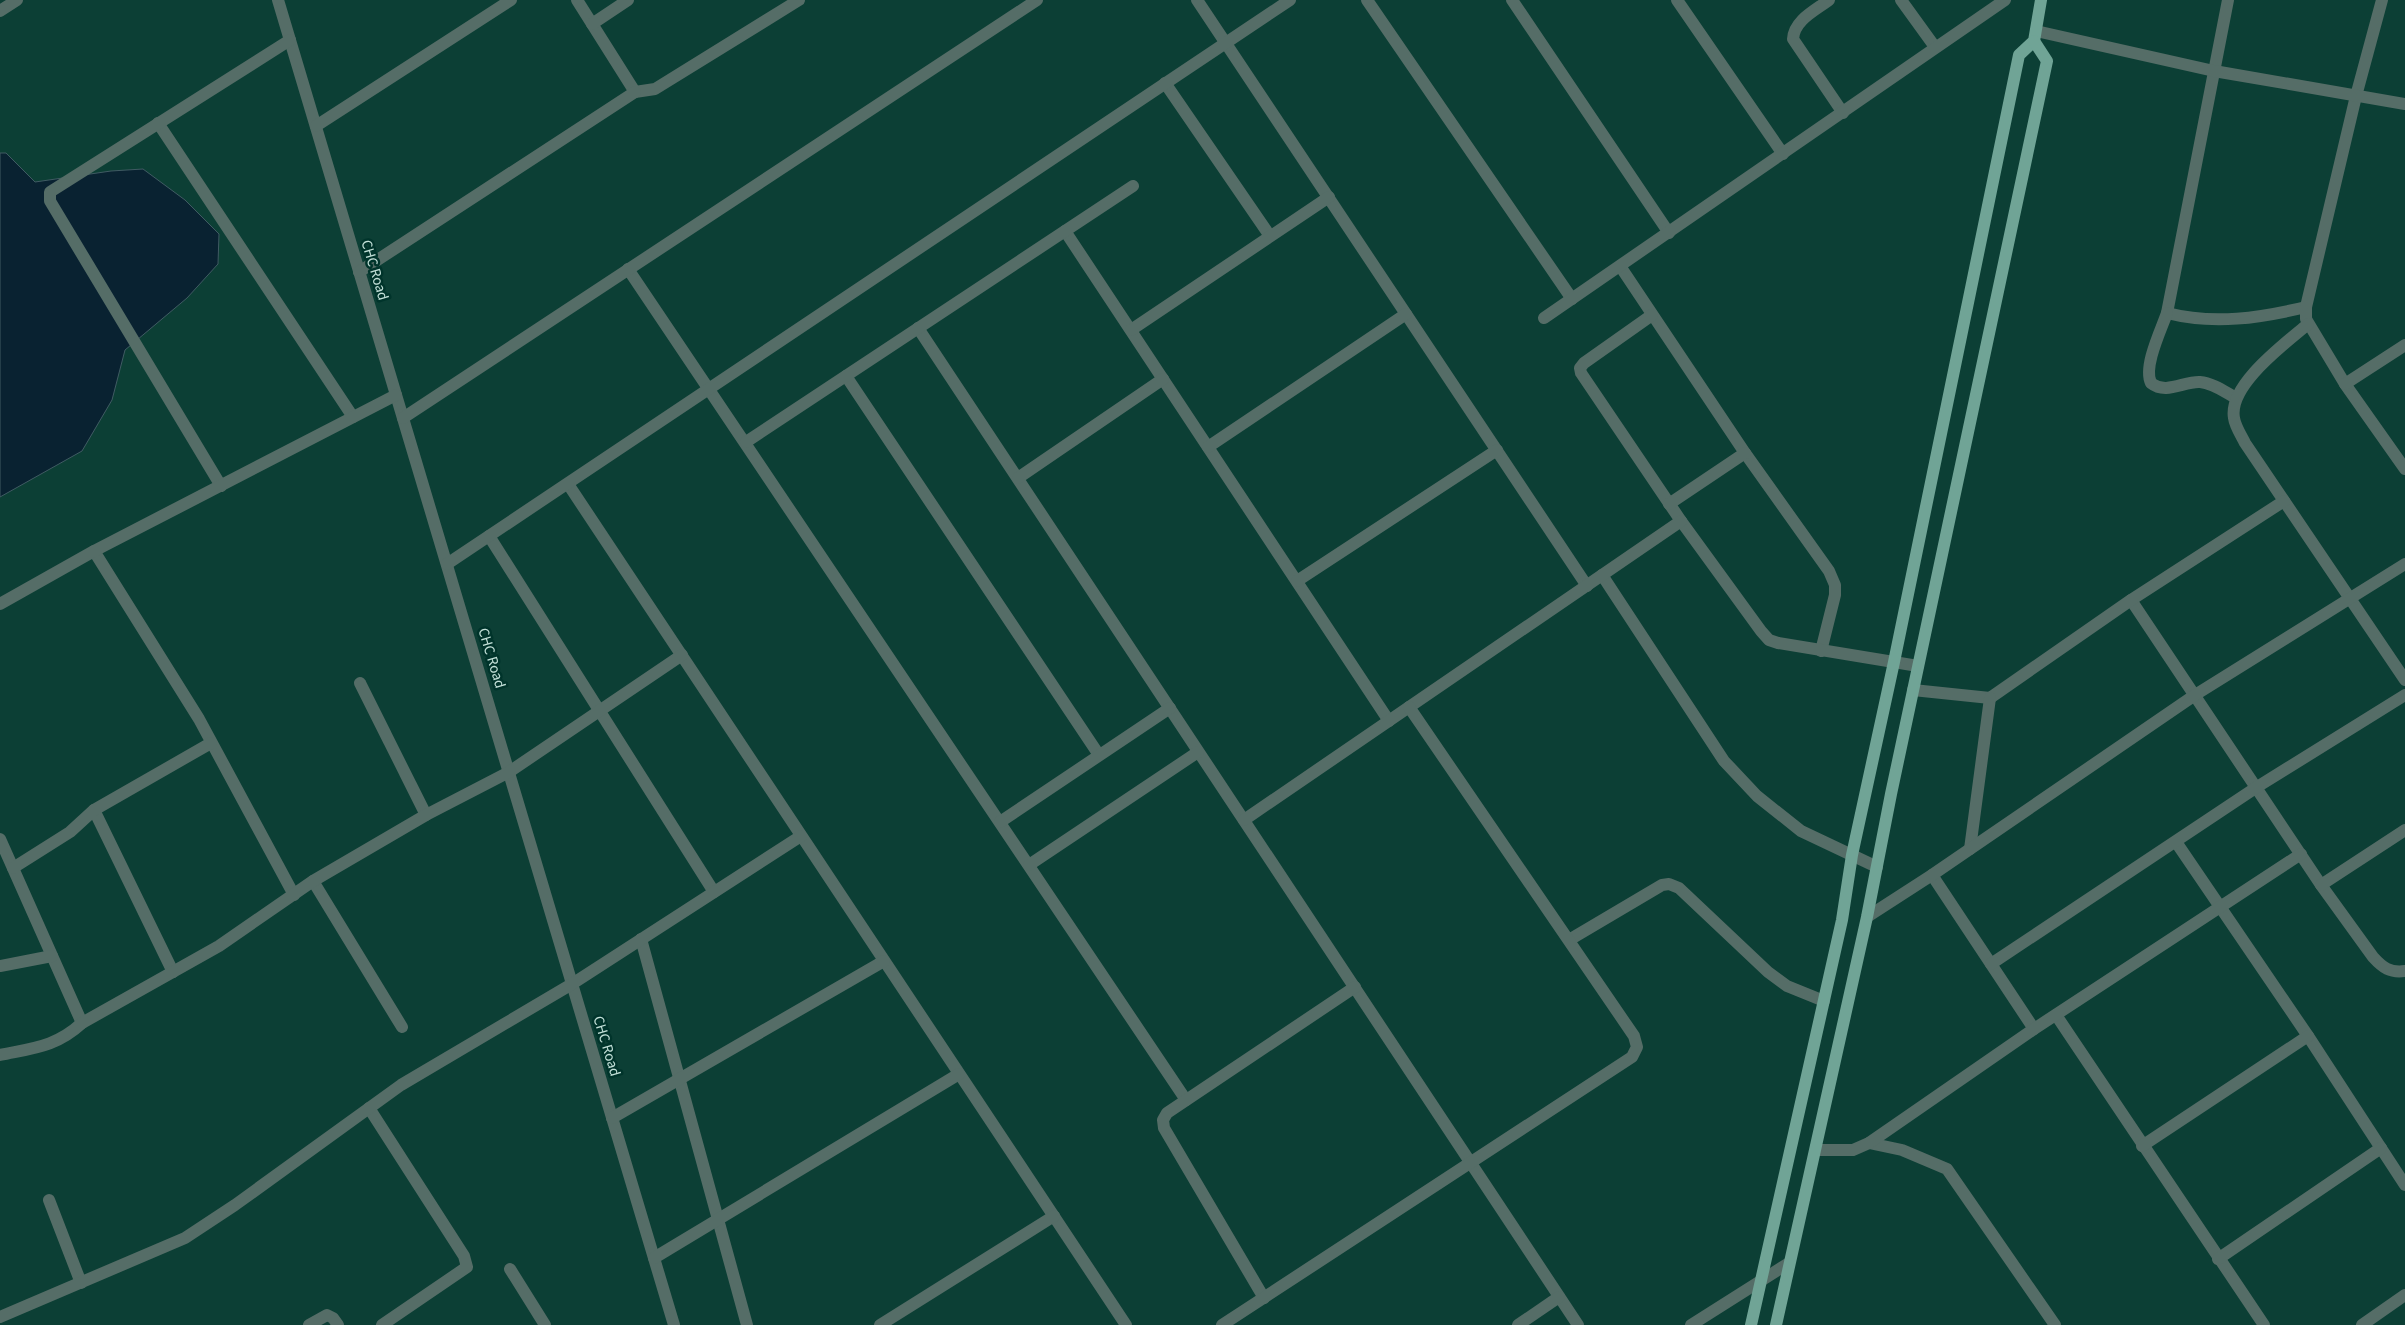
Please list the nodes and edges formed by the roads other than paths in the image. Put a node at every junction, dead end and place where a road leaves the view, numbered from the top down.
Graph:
1 (17, 0) edge
2 (278, 0) edge
3 (511, 0) edge
4 (577, 0) edge
5 (628, 0) edge
6 (800, 0) edge
7 (1037, 0) edge
8 (1197, 0) edge
9 (1290, 0) edge
10 (1367, 0) edge
11 (1512, 0) edge
12 (1677, 0) edge
13 (1829, 0) edge
14 (1901, 0) edge
15 (2005, 0) edge
16 (2041, 0) edge
17 (2228, 0) edge
18 (2382, 0) edge
19 (0, 11) edge
20 (592, 24) junction
21 (2035, 36) junction
22 (290, 40) junction
23 (1226, 43) junction
24 (1935, 47) junction
25 (2214, 70) junction
26 (1165, 83) junction
27 (635, 92) junction
28 (2356, 96) junction
29 (2405, 104) edge
30 (1843, 113) junction
31 (158, 123) junction
32 (316, 126) junction
33 (1783, 154) junction
34 (1133, 186) dead end
35 (1328, 197) junction
36 (1065, 231) junction
37 (1669, 233) junction
38 (1270, 236) junction
39 (1620, 266) junction
40 (628, 270) junction
41 (359, 272) junction
42 (1572, 299) junction
43 (2306, 307) junction
44 (2167, 313) junction
45 (1406, 314) junction
46 (1652, 315) junction
47 (1544, 318) dead end
48 (2308, 324) junction
49 (918, 328) junction
50 (1131, 330) junction
51 (2405, 345) edge
52 (846, 376) junction
53 (1163, 380) junction
54 (2345, 384) junction
55 (710, 388) junction
56 (396, 395) junction
57 (2236, 398) junction
58 (353, 417) junction
59 (403, 418) junction
60 (746, 442) junction
61 (1208, 447) junction
62 (1496, 450) junction
63 (1745, 453) junction
64 (2405, 469) edge
65 (1018, 478) junction
66 (568, 484) junction
67 (221, 486) junction
68 (2284, 501) junction
69 (1669, 504) junction
70 (1681, 521) junction
71 (489, 536) junction
72 (94, 551) junction
73 (447, 564) junction
74 (2405, 564) edge
75 (1602, 575) junction
76 (1297, 582) junction
77 (1587, 586) junction
78 (2350, 599) junction
79 (2131, 600) junction
80 (0, 604) edge
81 (1821, 651) junction
82 (682, 655) junction
83 (1894, 662) junction
84 (1918, 666) junction
85 (2405, 680) edge
86 (360, 683) dead end
87 (1913, 690) junction
88 (2195, 695) junction
89 (2405, 695) edge
90 (1990, 698) junction
91 (1409, 707) junction
92 (1170, 708) junction
93 (599, 711) junction
94 (1389, 721) junction
95 (211, 743) junction
96 (1198, 752) junction
97 (1099, 755) junction
98 (509, 772) junction
99 (2257, 787) junction
100 (94, 810) junction
101 (426, 815) junction
102 (1244, 820) junction
103 (1000, 822) junction
104 (2405, 830) edge
105 (801, 836) junction
106 (0, 839) edge
107 (2176, 842) junction
108 (1970, 849) junction
109 (2300, 854) junction
110 (1852, 855) junction
111 (1029, 865) junction
112 (1877, 867) junction
113 (13, 868) junction
114 (1932, 875) junction
115 (313, 881) junction
116 (2321, 885) junction
117 (714, 892) junction
118 (294, 895) junction
119 (2220, 906) junction
120 (1867, 917) junction
121 (641, 939) junction
122 (1569, 940) junction
123 (52, 956) junction
124 (884, 960) junction
125 (1992, 964) junction
126 (0, 966) edge
127 (2405, 971) edge
128 (173, 972) junction
129 (572, 984) junction
130 (1355, 988) junction
131 (1824, 1002) junction
132 (2056, 1015) junction
133 (82, 1023) junction
134 (402, 1027) dead end
135 (2034, 1029) junction
136 (2308, 1036) junction
137 (0, 1055) edge
138 (959, 1074) junction
139 (680, 1079) junction
140 (1186, 1100) junction
141 (369, 1108) junction
142 (612, 1118) junction
143 (1869, 1143) junction
144 (2142, 1146) junction
145 (2381, 1148) junction
146 (1816, 1150) junction
147 (1470, 1163) junction
148 (2405, 1185) edge
149 (49, 1200) dead end
150 (1054, 1216) junction
151 (718, 1219) junction
152 (654, 1258) junction
153 (2218, 1259) junction
154 (1790, 1263) junction
155 (510, 1269) dead end
156 (1760, 1282) junction
157 (81, 1283) junction
158 (2405, 1295) edge
159 (1559, 1297) junction
160 (1264, 1298) junction
161 (0, 1317) edge
162 (1228, 1323) edge
163 (882, 1324) edge
164 (309, 1325) edge
165 (338, 1325) edge
166 (382, 1325) edge
167 (545, 1325) edge
168 (674, 1325) edge
169 (747, 1325) edge
170 (1126, 1325) edge
171 (1518, 1325) edge
172 (1578, 1325) edge
173 (1691, 1325) edge
174 (1751, 1325) edge
175 (1776, 1325) edge
176 (2055, 1325) edge
177 (2264, 1325) edge
178 (2362, 1325) edge

1 - 19 street
2 - 22 street, CHC Road
3 - 32 street
4 - 20 street
5 - 20 street
6 - 27 street
7 - 40 street
8 - 23 street
9 - 23 street
10 - 42 street
11 - 37 street
12 - 33 street
13 - 30 street
14 - 24 street
15 - 24 street
16 - 21 main road
17 - 25 street
18 - 28 street
20 - 27 street
21 - 25 street
21 - 83 main road
21 - 84 main road
22 - 31 street
22 - 32 street, CHC Road
23 - 26 street
23 - 35 street
24 - 30 street
25 - 28 street
25 - 44 street
26 - 38 street
26 - 55 street
27 - 41 street
28 - 29 street
28 - 43 street
30 - 33 street
31 - 58 street
31 - 67 street
32 - 41 street, CHC Road
33 - 37 street
34 - 36 street
35 - 38 street
35 - 45 street
36 - 49 street
36 - 50 street
37 - 39 street
38 - 50 street
39 - 42 street
39 - 46 street
40 - 55 street
40 - 59 street
41 - 56 street, CHC Road
42 - 47 street
43 - 44 street
43 - 48 street
44 - 57 street
45 - 61 street
45 - 62 street
46 - 63 street
46 - 69 street
48 - 54 street
48 - 57 street
49 - 52 street
49 - 65 street
50 - 53 street
51 - 54 street
52 - 60 street
52 - 97 street
53 - 61 street
53 - 65 street
54 - 64 street
55 - 60 street
55 - 66 street
56 - 58 street
56 - 59 street, CHC Road
57 - 68 street
58 - 67 street
59 - 73 street, CHC Road
60 - 103 street
61 - 76 street
62 - 76 street
62 - 77 street
63 - 69 street
63 - 81 street
65 - 92 street
66 - 71 street
66 - 82 street
67 - 72 street
68 - 78 street
68 - 79 street
69 - 70 street
70 - 75 street
70 - 81 street
71 - 73 street
71 - 93 street
72 - 80 street
72 - 95 street
73 - 98 street, CHC Road
74 - 78 street
75 - 77 street
75 - 110 street
76 - 94 street
77 - 91 street
78 - 85 street
78 - 88 street
79 - 88 street
79 - 90 street
81 - 83 street
82 - 93 street
82 - 105 street
83 - 84 street
83 - 110 main road
84 - 87 main road
86 - 101 street
87 - 90 street
87 - 112 main road
88 - 99 street
88 - 108 street
89 - 99 street
90 - 108 street
91 - 94 street
91 - 122 street
92 - 96 street
92 - 97 street
93 - 98 street
93 - 117 street
94 - 102 street
95 - 100 street
95 - 118 street
96 - 102 street
96 - 111 street
97 - 103 street
98 - 101 street
98 - 129 street, CHC Road
99 - 107 street
99 - 109 street
100 - 113 street
100 - 128 street
101 - 115 street
102 - 130 street
103 - 111 street
104 - 116 street
105 - 117 street
105 - 124 street
106 - 113 street
107 - 119 street
107 - 125 street
108 - 114 street
109 - 116 street
109 - 119 street
110 - 112 street
110 - 131 main road
111 - 140 street
112 - 120 main road
113 - 123 street
114 - 120 street
114 - 125 street
115 - 118 street
115 - 134 street
116 - 127 street
117 - 121 street
118 - 128 street
119 - 132 street
119 - 136 street
120 - 146 main road
121 - 129 street
121 - 139 street
122 - 131 street
122 - 147 street
123 - 126 street
123 - 133 street
124 - 138 street
124 - 139 street
125 - 135 street
128 - 133 street
129 - 141 street
129 - 142 street, CHC Road
130 - 140 street
130 - 147 street
131 - 156 main road
132 - 135 street
132 - 144 street
133 - 137 street
135 - 143 street
136 - 144 street
136 - 145 street
138 - 150 street
138 - 151 street
139 - 142 street
139 - 151 street
140 - 160 street
141 - 157 street
141 - 166 street
142 - 152 street, CHC Road
143 - 146 street
143 - 176 street
144 - 153 street
145 - 148 street
145 - 153 street
146 - 154 main road
147 - 159 street
147 - 160 street
149 - 157 street
150 - 163 street
150 - 170 street
151 - 152 street
151 - 169 street
152 - 168 street, CHC Road
153 - 177 street
154 - 156 street
154 - 175 main road
155 - 167 street
156 - 173 street
156 - 174 main road
157 - 161 street
158 - 178 street
159 - 171 street
159 - 172 street
160 - 162 street
164 - 165 street

